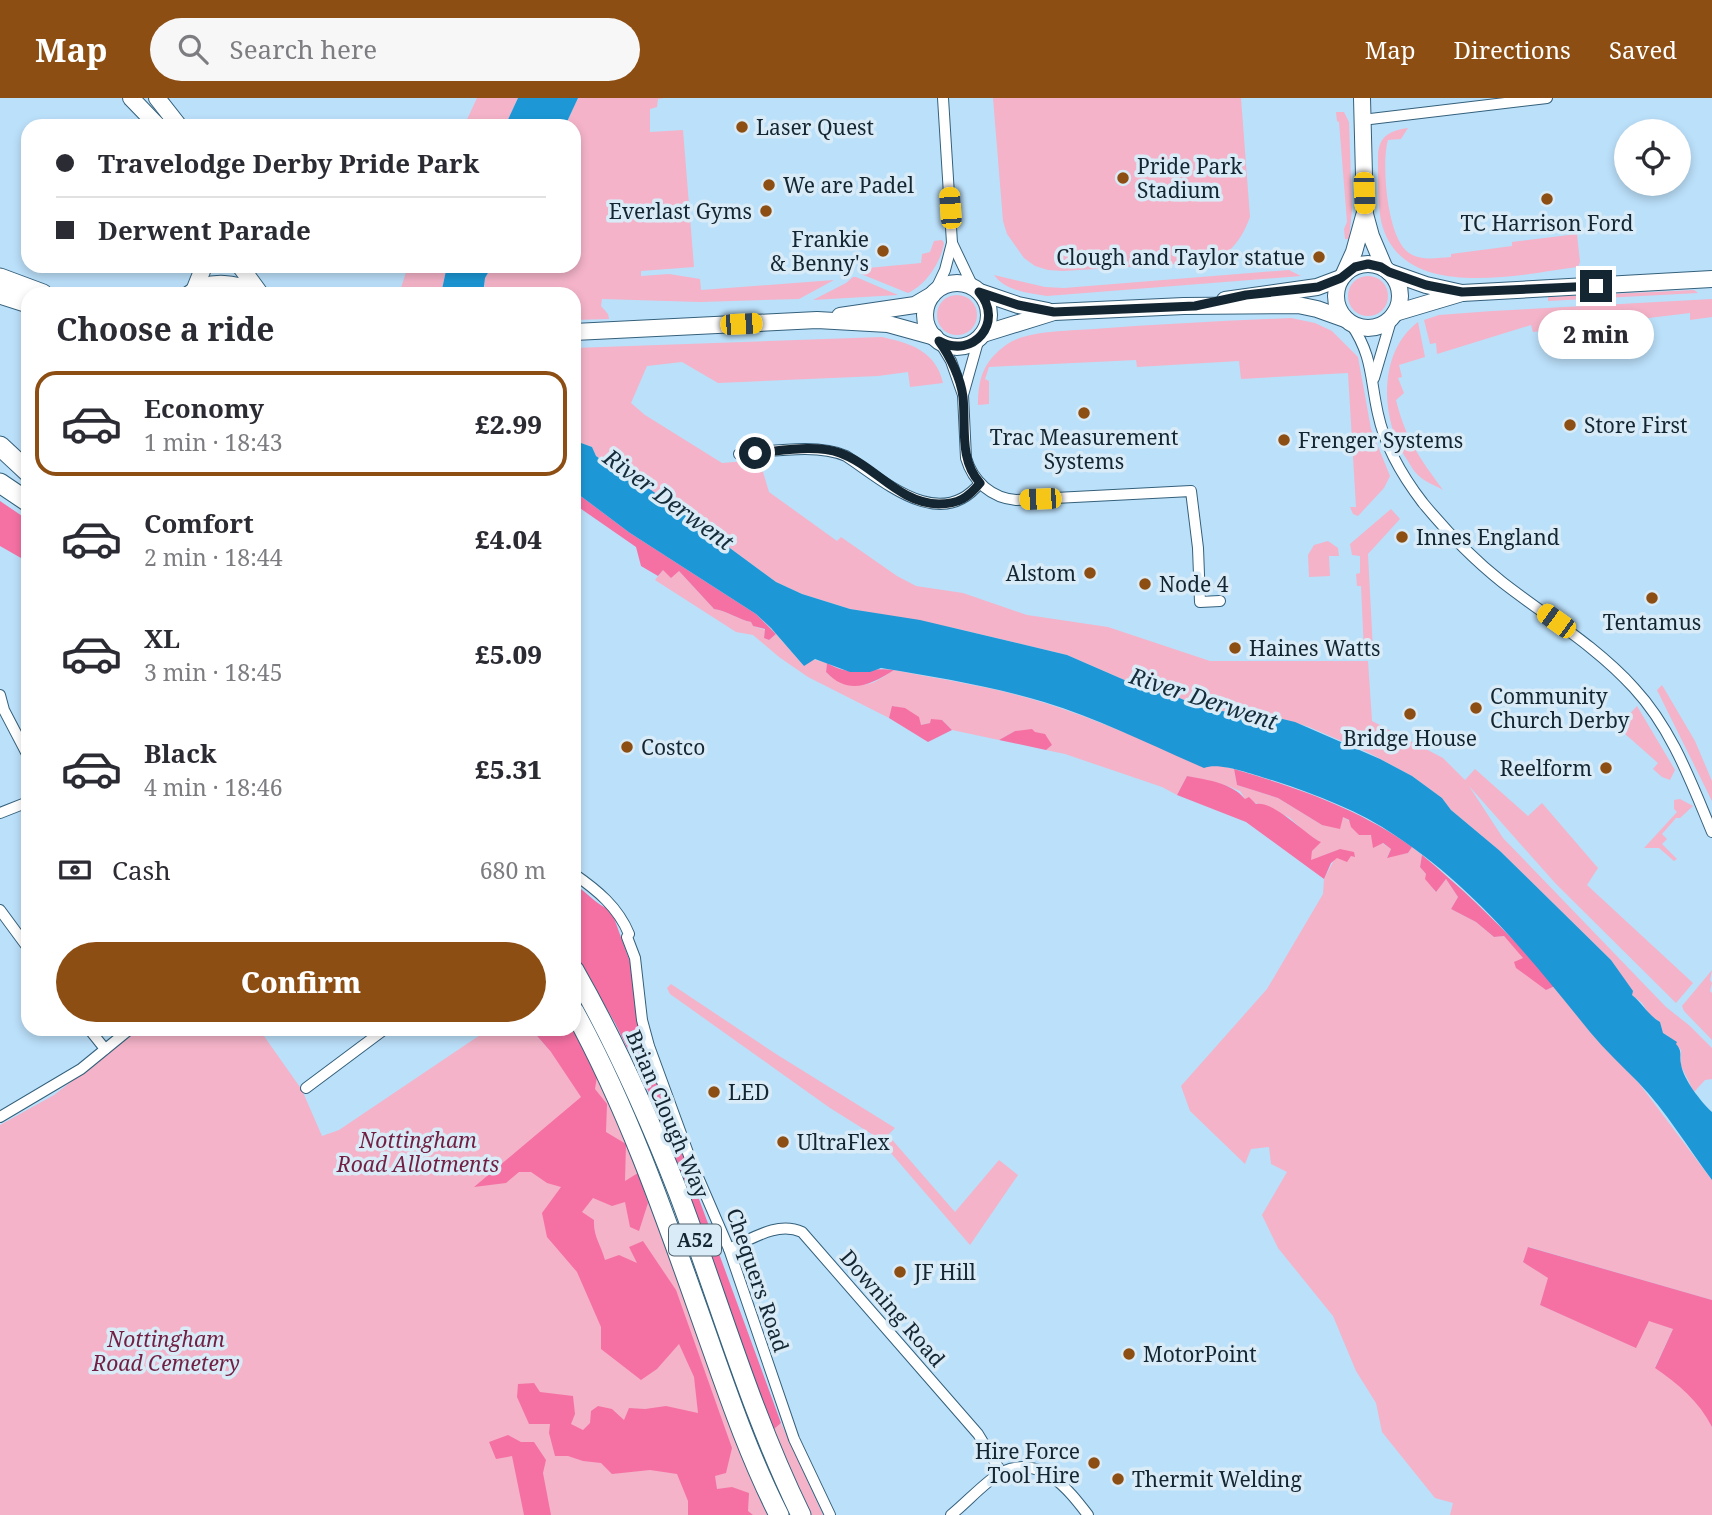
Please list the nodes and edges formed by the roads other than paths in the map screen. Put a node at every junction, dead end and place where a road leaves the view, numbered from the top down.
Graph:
1 (131, 98) edge
2 (157, 98) edge
3 (943, 98) edge
4 (1362, 98) edge
5 (1547, 98) edge
6 (151, 119) edge
7 (174, 119) edge
8 (1362, 120) junction
9 (1365, 214) junction
10 (952, 243) junction
11 (1387, 270) junction
12 (1343, 276) junction
13 (0, 278) edge
14 (1712, 279) edge
15 (24, 287) edge
16 (204, 287) edge
17 (243, 287) edge
18 (976, 290) junction
19 (1462, 292) junction
20 (934, 293) junction
21 (0, 294) edge
22 (21, 301) edge
23 (1195, 306) junction
24 (1054, 312) junction
25 (1394, 315) junction
26 (817, 320) junction
27 (1348, 321) junction
28 (581, 332) edge
29 (981, 336) junction
30 (937, 339) junction
31 (1374, 379) junction
32 (963, 395) junction
33 (0, 446) edge
34 (739, 454) dead end
35 (0, 456) edge
36 (21, 467) edge
37 (21, 470) edge
38 (0, 483) edge
39 (980, 483) junction
40 (21, 497) edge
41 (1220, 600) dead end
42 (0, 695) edge
43 (21, 743) edge
44 (21, 805) edge
45 (0, 813) edge
46 (1712, 832) edge
47 (581, 880) edge
48 (0, 910) edge
49 (21, 938) edge
50 (581, 984) edge
51 (581, 1025) edge
52 (95, 1036) edge
53 (121, 1036) edge
54 (376, 1036) edge
55 (105, 1049) junction
56 (306, 1088) dead end
57 (0, 1117) edge
58 (729, 1249) junction
59 (1001, 1472) junction
60 (779, 1515) edge
61 (801, 1515) edge
62 (830, 1515) edge
63 (951, 1515) edge
64 (1088, 1515) edge

1 - 6 street
2 - 7 street
3 - 10 street
4 - 8 street
5 - 8 street
8 - 9 street
9 - 11 street
9 - 12 street
10 - 18 street
10 - 20 street
11 - 12 street
11 - 19 street
11 - 25 street
12 - 23 street
12 - 27 street
13 - 15 highway
14 - 19 street
16 - 17 street
18 - 20 street
18 - 24 street
18 - 29 street
19 - 25 street
20 - 26 street
20 - 30 street
21 - 22 highway
23 - 24 street
23 - 27 street
24 - 29 street
25 - 27 street
25 - 31 street
26 - 28 street
26 - 30 street
27 - 31 street
29 - 30 street
29 - 32 street
30 - 32 street
31 - 46 street
32 - 39 street
33 - 36 highway
34 - 39 street
35 - 37 highway
38 - 40 highway
39 - 41 street
42 - 43 street
44 - 45 street
47 - 58 street, Chequers Road
48 - 49 street
50 - 61 highway, Brian Clough Way / A52
51 - 60 highway, Brian Clough Way / A52
52 - 55 street
53 - 55 street
54 - 56 street
55 - 57 street
58 - 59 street, Downing Road
58 - 62 street, Chequers Road
59 - 63 street
59 - 64 street

